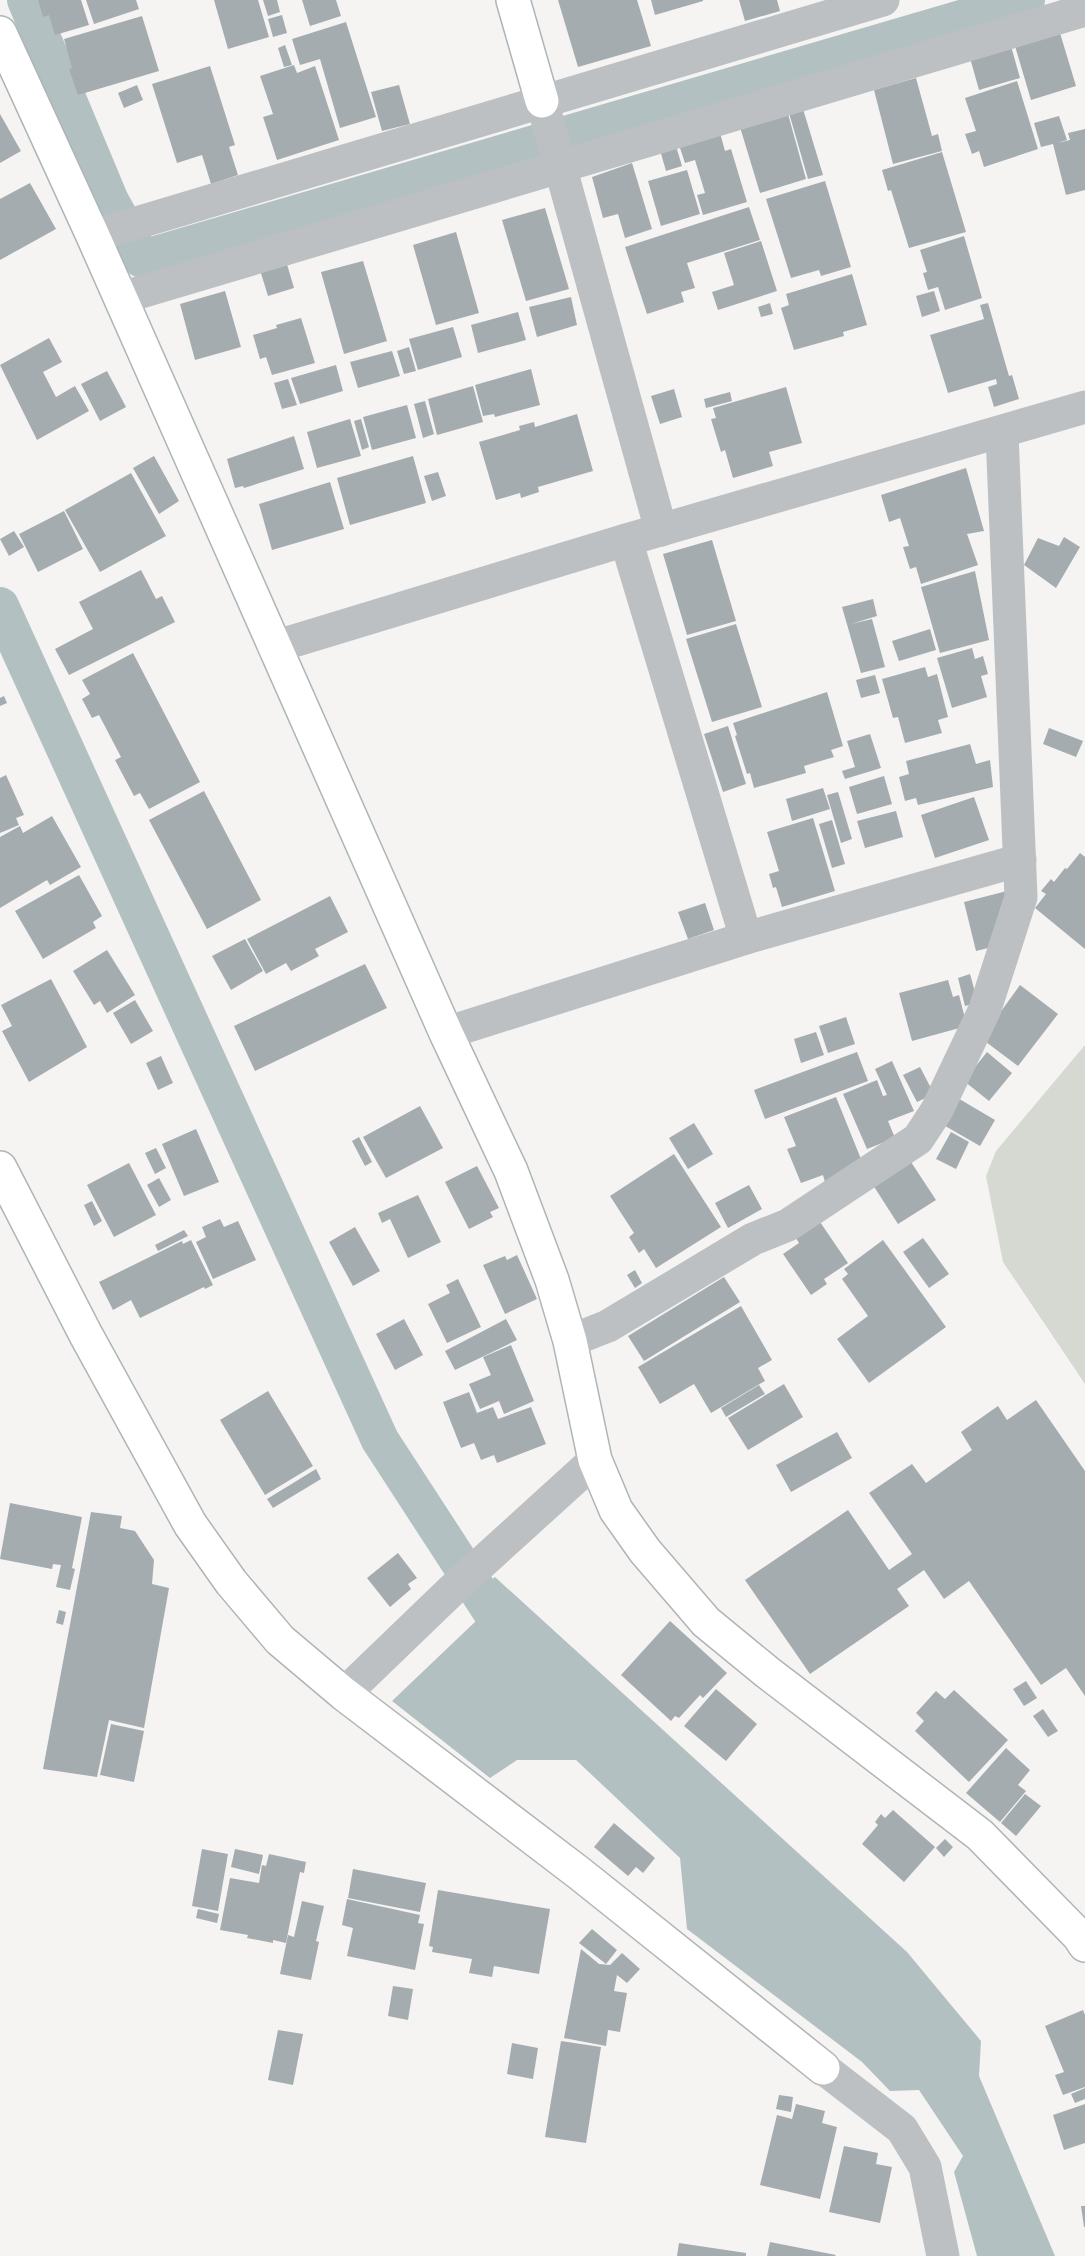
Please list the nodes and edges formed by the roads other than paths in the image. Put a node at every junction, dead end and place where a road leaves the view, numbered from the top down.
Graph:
1 (513, 0) edge
2 (883, 0) edge
3 (1085, 10) edge
4 (0, 33) edge
5 (545, 112) junction
6 (559, 162) junction
7 (115, 229) junction
8 (121, 298) junction
9 (1085, 407) edge
10 (1002, 433) junction
11 (661, 530) junction
12 (626, 540) junction
13 (274, 647) junction
14 (1020, 860) junction
15 (746, 938) junction
16 (446, 1033) junction
17 (0, 1168) edge
18 (570, 1341) junction
19 (595, 1460) junction
20 (344, 1694) junction
21 (1085, 1945) edge
22 (943, 2256) edge

1 - 5 street
2 - 5 street
3 - 6 street
4 - 7 street
5 - 6 street
5 - 7 street
6 - 8 street
6 - 11 street
7 - 8 street
8 - 13 street
9 - 10 street
10 - 11 street
10 - 14 street
11 - 12 street
12 - 13 street
12 - 15 street
13 - 16 street
14 - 15 street
14 - 18 street
15 - 16 street
16 - 18 street
17 - 20 street
18 - 19 street
19 - 20 street
19 - 21 street
20 - 22 street

